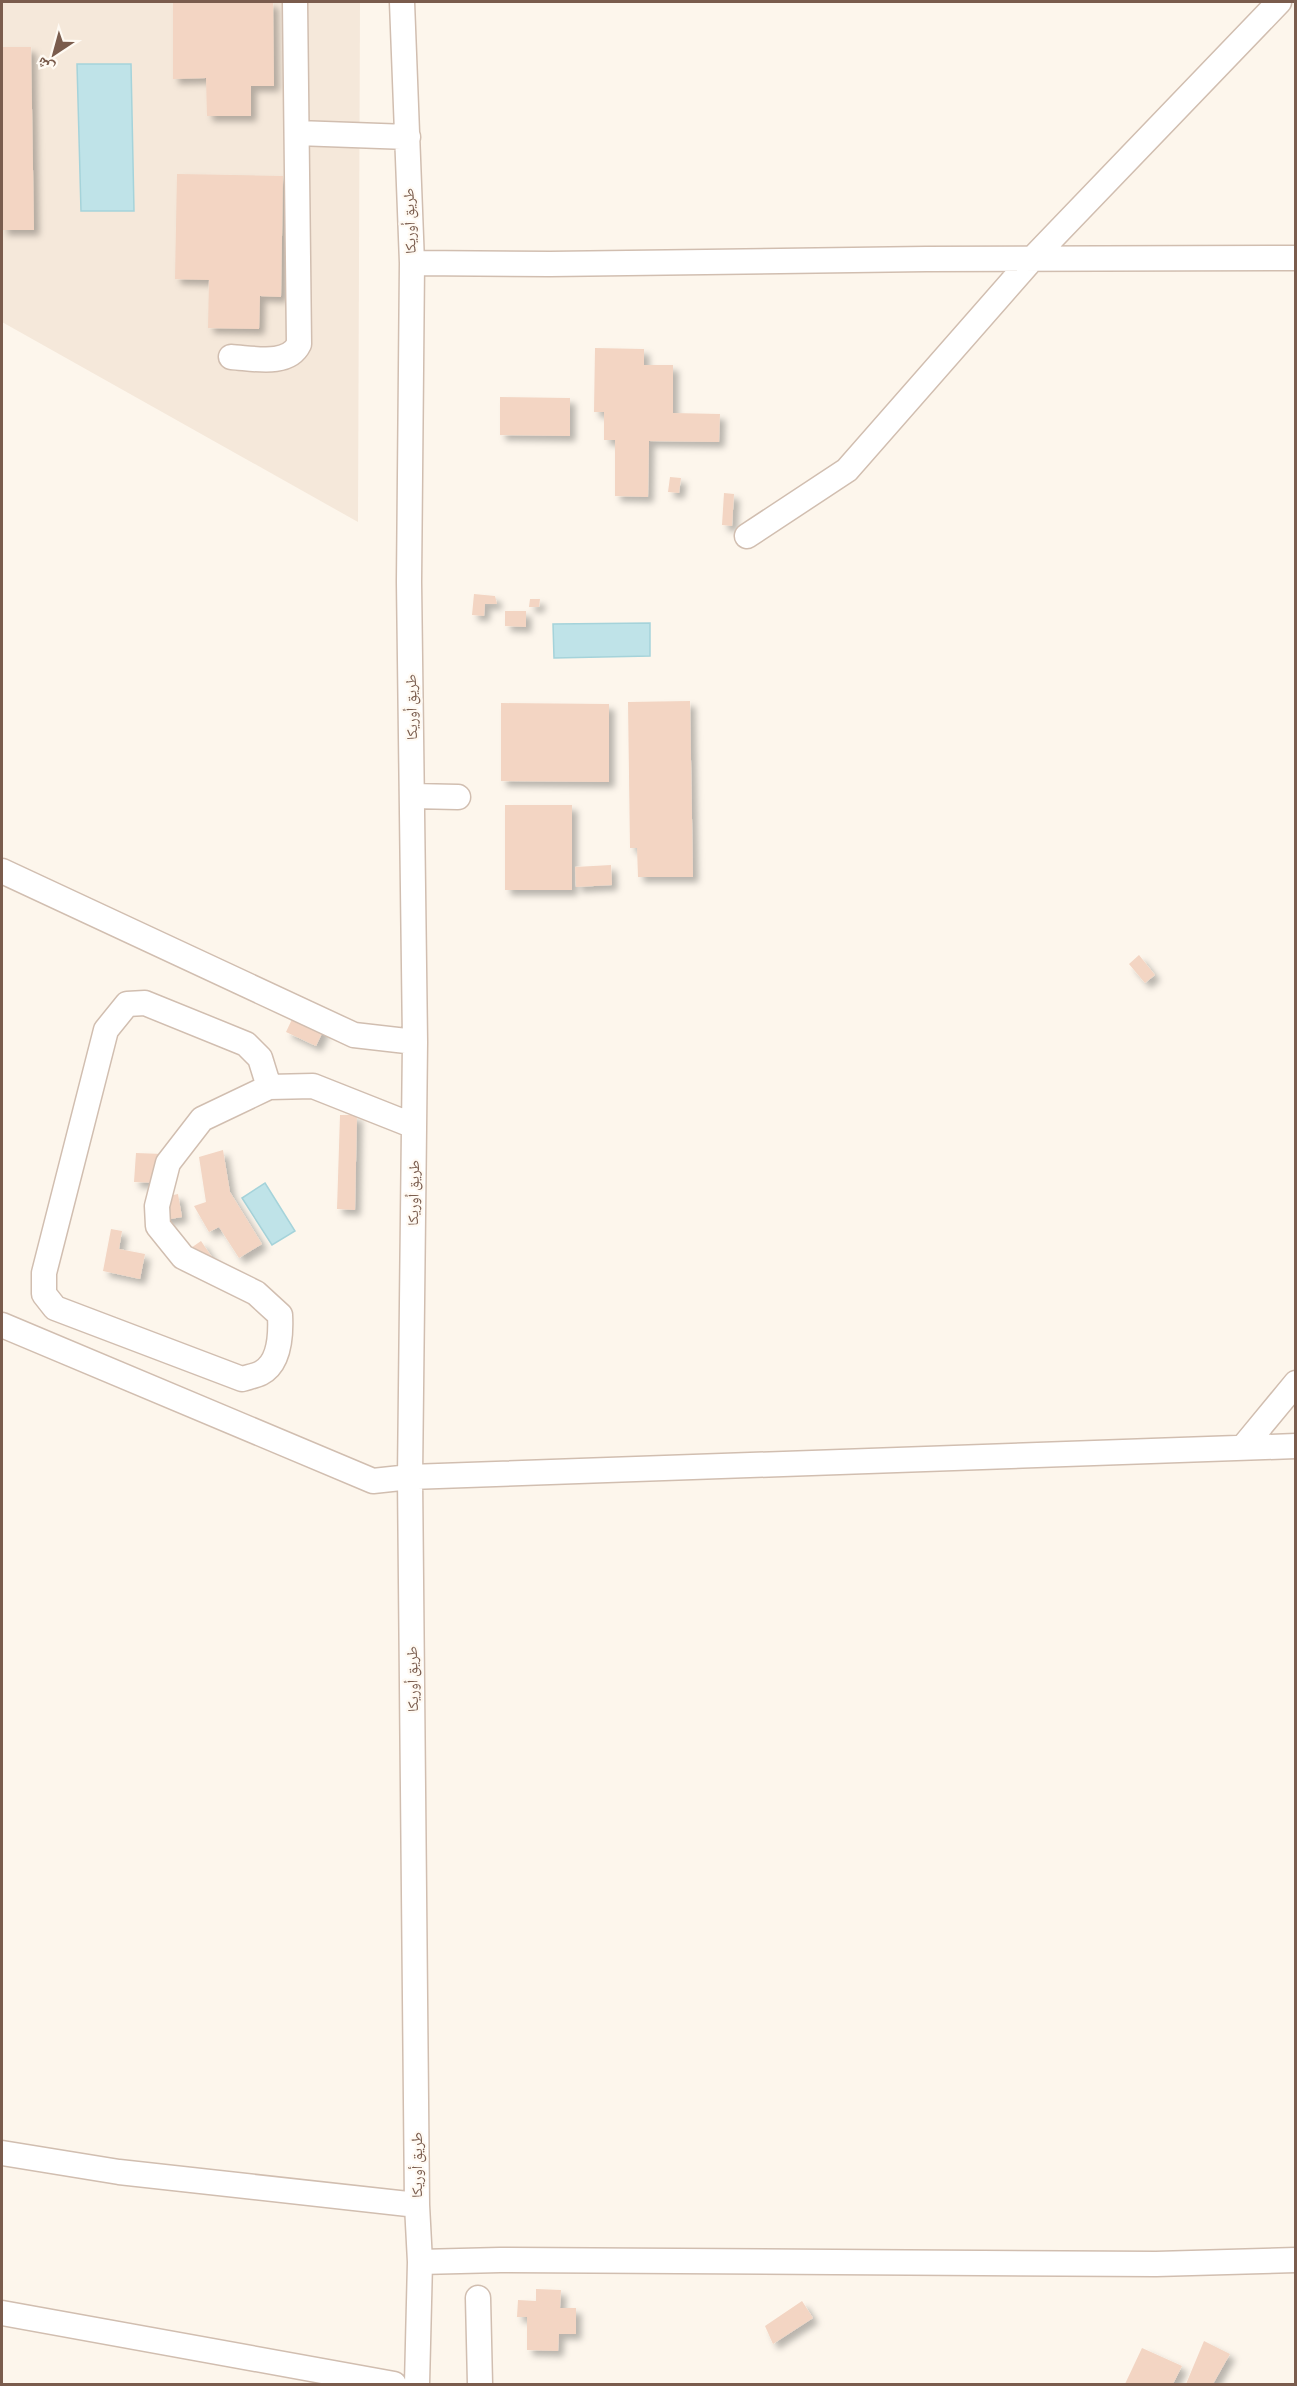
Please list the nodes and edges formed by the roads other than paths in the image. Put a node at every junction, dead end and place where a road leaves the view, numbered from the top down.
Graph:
1 (295, 2) edge
2 (402, 2) edge
3 (1279, 2) edge
4 (297, 133) junction
5 (408, 137) junction
6 (1296, 258) edge
7 (1032, 259) junction
8 (412, 263) junction
9 (231, 357) dead end
10 (747, 536) dead end
11 (412, 796) junction
12 (458, 797) dead end
13 (2, 871) edge
14 (416, 1042) junction
15 (269, 1087) junction
16 (414, 1126) junction
17 (2, 1325) edge
18 (1296, 1383) edge
19 (1244, 1446) junction
20 (1296, 1446) edge
21 (410, 1478) junction
22 (2, 2153) edge
23 (417, 2205) junction
24 (1296, 2260) edge
25 (420, 2262) junction
26 (478, 2298) dead end
27 (2, 2313) edge
28 (394, 2385) edge
29 (417, 2385) edge
30 (480, 2385) edge

1 - 4 street
2 - 5 street, طريق أوريكا
3 - 7 street
4 - 5 street
4 - 9 street
5 - 8 street, طريق أوريكا
6 - 7 street
7 - 8 street
7 - 10 street
8 - 11 street, طريق أوريكا
11 - 12 street
11 - 14 street, طريق أوريكا
13 - 14 street
14 - 16 street, طريق أوريكا
15 - 15 street
15 - 16 street
16 - 21 street, طريق أوريكا
17 - 21 street
18 - 19 street
19 - 20 street
19 - 21 street
21 - 23 street, طريق أوريكا
22 - 23 street
23 - 25 street, طريق أوريكا
24 - 25 street
25 - 29 street, طريق أوريكا
26 - 30 street
27 - 28 street

